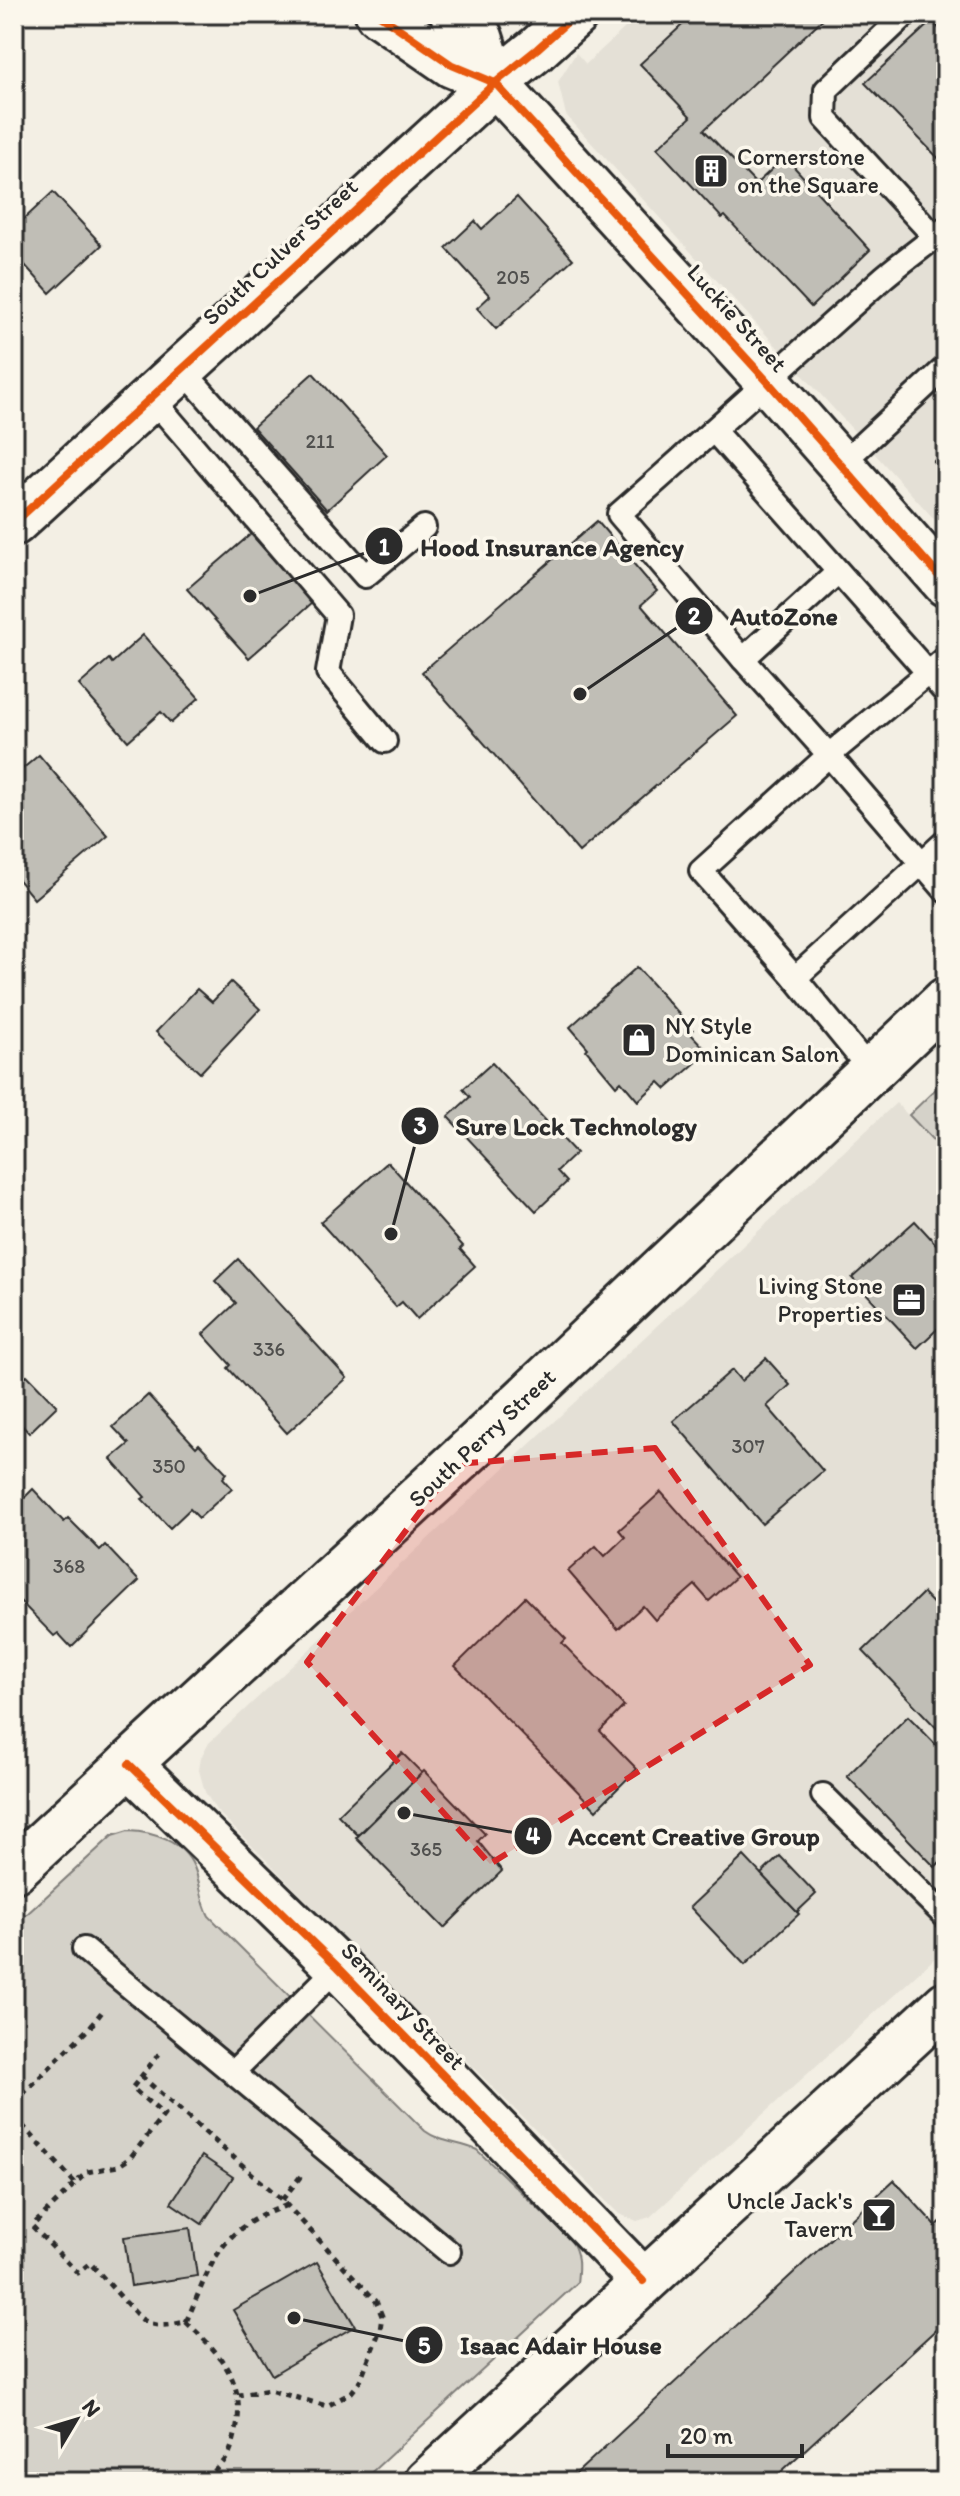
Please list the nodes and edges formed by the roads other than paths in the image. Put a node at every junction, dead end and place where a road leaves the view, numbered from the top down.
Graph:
1 (378, 14) edge
2 (453, 14) edge
3 (576, 14) edge
4 (906, 14) edge
5 (495, 83) junction
6 (941, 232) edge
7 (946, 367) edge
8 (768, 382) junction
9 (166, 383) junction
10 (714, 431) junction
11 (841, 464) junction
12 (14, 523) edge
13 (424, 527) dead end
14 (838, 572) junction
15 (946, 584) edge
16 (743, 659) junction
17 (937, 666) edge
18 (946, 693) edge
19 (385, 741) dead end
20 (829, 755) junction
21 (946, 841) edge
22 (923, 863) junction
23 (946, 891) edge
24 (795, 978) junction
25 (946, 1000) edge
26 (871, 1071) junction
27 (129, 1764) junction
28 (823, 1795) dead end
29 (14, 1870) edge
30 (946, 1917) edge
31 (84, 1949) dead end
32 (338, 1967) junction
33 (946, 2004) edge
34 (233, 2072) junction
35 (449, 2252) dead end
36 (643, 2281) junction
37 (427, 2482) edge

1 - 5 street
2 - 5 street
3 - 5 street, South Culver Street
4 - 6 lane
5 - 8 street, Luckie Street
5 - 9 street, South Culver Street
6 - 8 lane
7 - 11 lane
8 - 10 lane
8 - 11 street, Luckie Street
9 - 12 street, South Culver Street
9 - 13 lane
9 - 19 lane
10 - 14 lane
10 - 16 lane
11 - 15 street, Luckie Street
14 - 16 lane
14 - 17 lane
16 - 20 lane
17 - 18 lane
17 - 20 lane
20 - 22 lane
20 - 24 lane
21 - 22 lane
22 - 23 lane
22 - 24 lane
24 - 26 lane
25 - 26 street, South Perry Street
26 - 27 street, South Perry Street
27 - 29 street, South Perry Street
27 - 32 street, Seminary Street
28 - 30 lane
31 - 34 lane
32 - 34 lane
32 - 36 street, Seminary Street
33 - 36 street
34 - 35 lane
36 - 37 street

